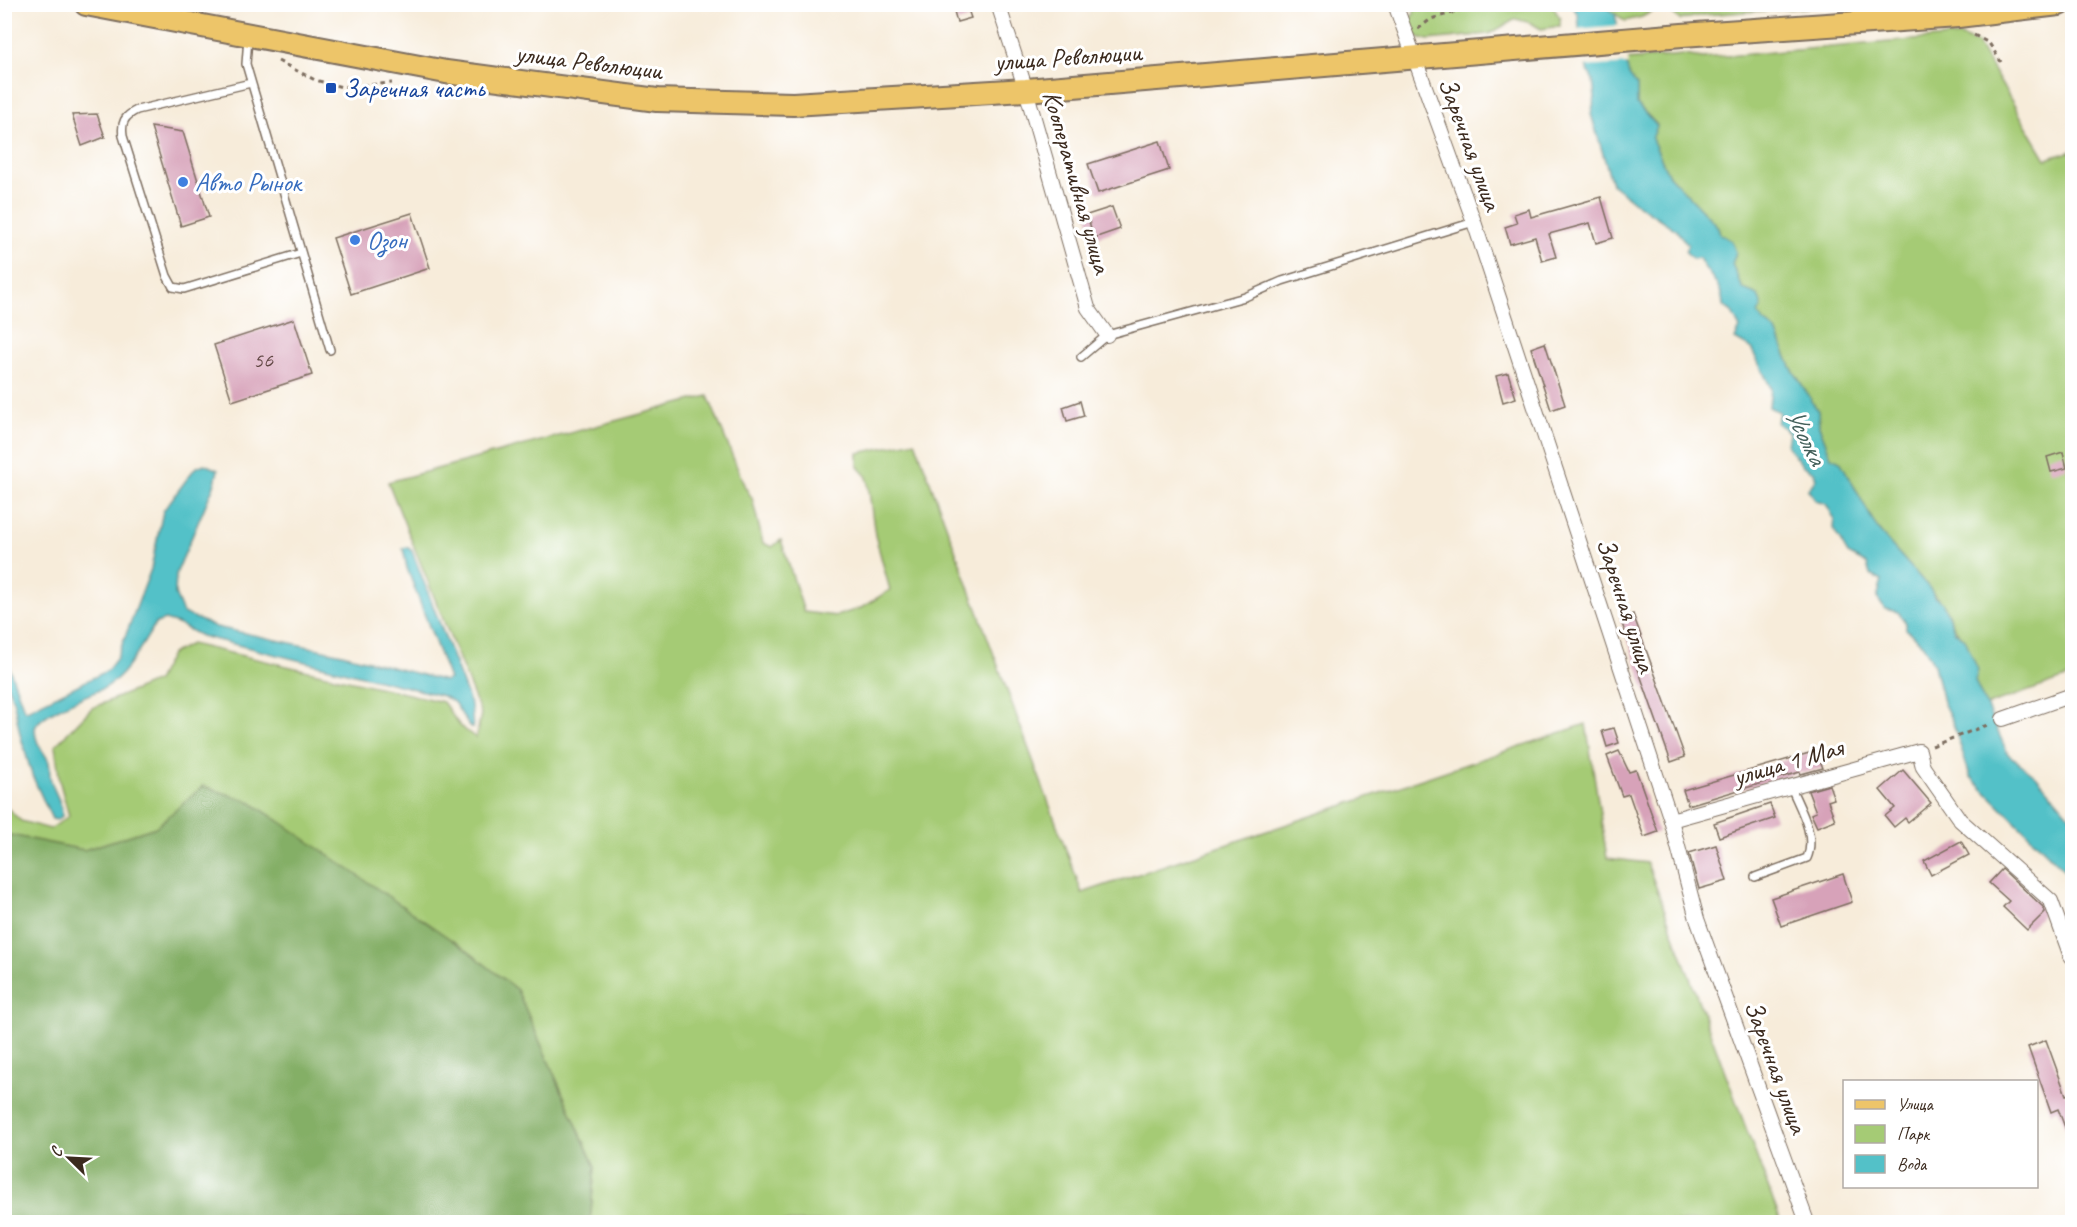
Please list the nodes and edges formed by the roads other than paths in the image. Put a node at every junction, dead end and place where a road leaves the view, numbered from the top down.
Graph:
1 (86, 4) edge
2 (998, 4) edge
3 (1395, 4) edge
4 (2045, 6) edge
5 (248, 35) junction
6 (1410, 48) junction
7 (251, 82) junction
8 (1026, 90) junction
9 (1474, 222) junction
10 (302, 253) junction
11 (1107, 335) junction
12 (330, 350) dead end
13 (1081, 357) dead end
14 (2073, 696) edge
15 (2003, 719) road end
16 (1790, 785) junction
17 (1671, 820) junction
18 (1755, 877) dead end
19 (2073, 957) edge
20 (1807, 1222) edge

1 - 5 main road, улица Революции
2 - 8 street, Кооперативная улица
3 - 6 street, Заречная улица
4 - 6 main road, улица Революции
5 - 7 lane
5 - 8 main road, улица Революции
6 - 8 main road, улица Революции
6 - 9 street, Заречная улица
7 - 10 lane
7 - 10 lane
8 - 11 street, Кооперативная улица
9 - 11 lane
9 - 17 street, Заречная улица
10 - 12 lane
11 - 13 lane
14 - 15 street
16 - 17 street, улица 1 Мая
16 - 18 lane
16 - 19 street, улица 1 Мая
17 - 20 street, Заречная улица

